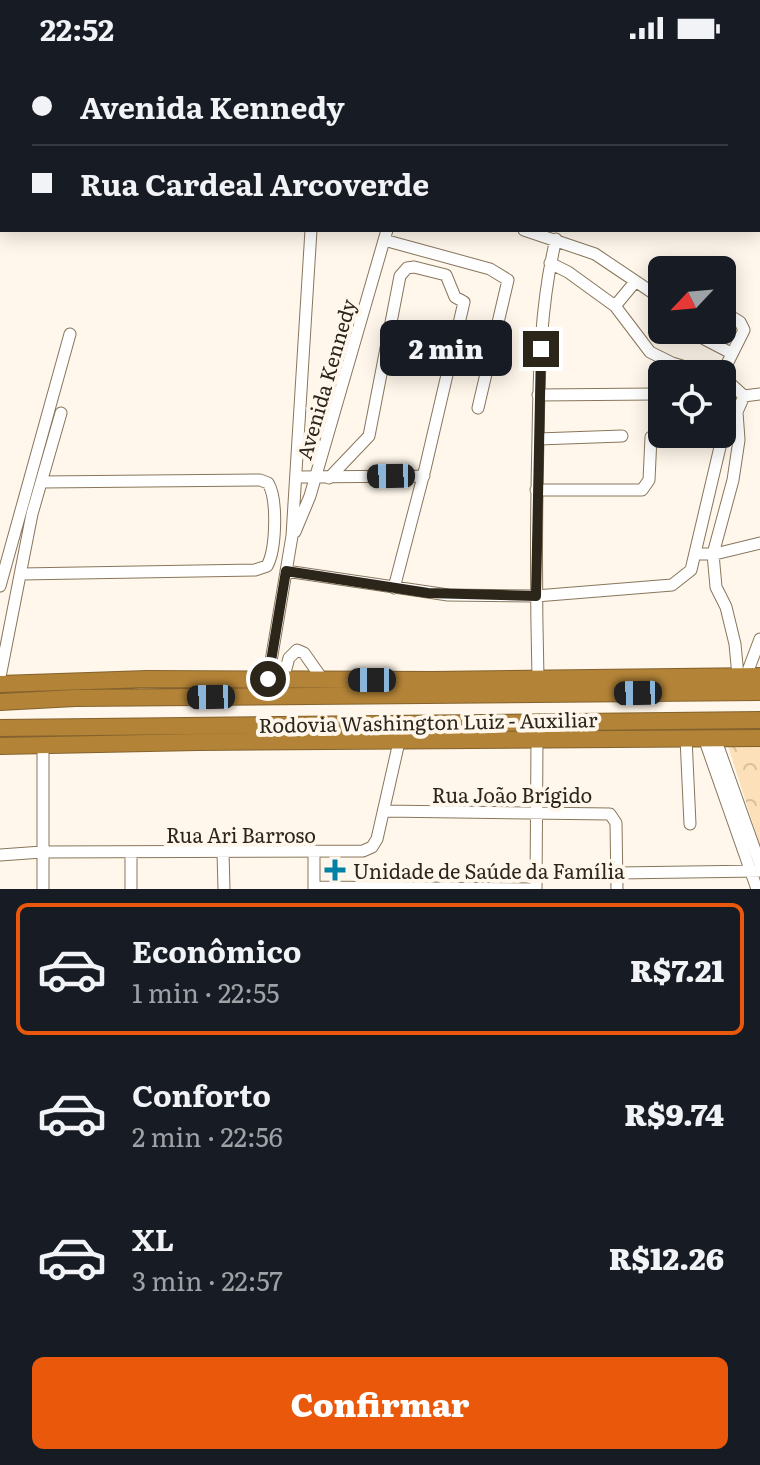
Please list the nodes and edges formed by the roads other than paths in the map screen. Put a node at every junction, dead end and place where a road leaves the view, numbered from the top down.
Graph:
1 (311, 232) edge
2 (531, 232) edge
3 (386, 235) edge
4 (556, 239) junction
5 (550, 263) junction
6 (635, 282) junction
7 (648, 290) edge
8 (615, 306) junction
9 (736, 320) edge
10 (70, 334) dead end
11 (714, 344) edge
12 (731, 353) junction
13 (666, 360) edge
14 (728, 360) edge
15 (736, 389) edge
16 (741, 392) junction
17 (648, 394) edge
18 (760, 394) edge
19 (538, 395) junction
20 (478, 408) dead end
21 (61, 413) dead end
22 (622, 436) dead end
23 (538, 439) junction
24 (650, 448) edge
25 (720, 448) edge
26 (424, 476) junction
27 (297, 477) junction
28 (316, 478) junction
29 (329, 478) junction
30 (42, 482) junction
31 (536, 490) junction
32 (292, 536) junction
33 (760, 543) edge
34 (696, 554) junction
35 (713, 554) junction
36 (286, 571) junction
37 (21, 574) junction
38 (0, 586) edge
39 (394, 588) junction
40 (536, 596) junction
41 (760, 639) edge
42 (748, 676) edge
43 (0, 677) edge
44 (538, 678) junction
45 (276, 679) junction
46 (323, 680) junction
47 (433, 680) junction
48 (0, 684) edge
49 (760, 692) edge
50 (527, 693) junction
51 (0, 702) edge
52 (760, 720) edge
53 (0, 728) edge
54 (686, 738) junction
55 (709, 738) junction
56 (760, 738) edge
57 (537, 740) junction
58 (399, 742) junction
59 (43, 744) junction
60 (0, 746) edge
61 (384, 811) junction
62 (537, 812) junction
63 (690, 824) dead end
64 (42, 852) junction
65 (131, 852) junction
66 (223, 852) junction
67 (314, 852) junction
68 (0, 855) edge
69 (757, 869) edge
70 (617, 873) junction
71 (314, 888) edge
72 (43, 889) edge
73 (131, 889) edge
74 (224, 889) edge
75 (536, 889) edge
76 (617, 889) edge
77 (757, 889) edge

1 - 27 street, Avenida Kennedy
2 - 4 street
3 - 20 street
3 - 28 street, Avenida Kennedy
4 - 5 street
4 - 6 street
5 - 8 street
5 - 19 street
6 - 7 street
6 - 8 street
8 - 13 street
9 - 12 street
10 - 38 street
11 - 12 street
12 - 14 street
15 - 16 street
16 - 18 street
16 - 35 street
17 - 19 street
19 - 23 street
21 - 30 street
22 - 23 street
23 - 31 street
24 - 31 street
25 - 34 street
26 - 29 street
26 - 29 street
26 - 39 street
27 - 28 street
27 - 32 street, Avenida Kennedy
28 - 29 street
28 - 32 street, Avenida Kennedy
30 - 37 street
30 - 37 street
31 - 40 street
32 - 36 street, Avenida Kennedy
33 - 35 street
34 - 35 street
34 - 40 street
35 - 42 street
36 - 39 street
36 - 45 street, Avenida Kennedy
37 - 43 street
39 - 40 street
40 - 44 street
41 - 42 street
42 - 44 highway, Rodovia Washington Luiz - Auxiliar
44 - 47 highway, Rodovia Washington Luiz - Auxiliar
45 - 46 highway, Rodovia Washington Luiz - Auxiliar
45 - 46 street
45 - 48 highway, Rodovia Washington Luiz - Auxiliar
46 - 47 highway, Rodovia Washington Luiz - Auxiliar
47 - 50 highway
49 - 50 highway
50 - 51 highway
52 - 53 highway
54 - 55 highway, Rodovia Washington Luiz - Auxiliar
54 - 57 highway, Rodovia Washington Luiz - Auxiliar
54 - 63 street
55 - 56 highway, Rodovia Washington Luiz - Auxiliar
55 - 69 street
57 - 58 highway, Rodovia Washington Luiz - Auxiliar
57 - 62 street
58 - 59 highway, Rodovia Washington Luiz - Auxiliar
58 - 61 street, Rua Ari Barroso
59 - 60 highway, Rodovia Washington Luiz - Auxiliar
59 - 64 street
61 - 62 street, Rua João Brígido
61 - 67 street, Rua Ari Barroso
62 - 70 street, Rua João Brígido
62 - 75 street
64 - 65 street, Rua Ari Barroso
64 - 68 street, Rua Ari Barroso
64 - 72 street
65 - 66 street, Rua Ari Barroso
65 - 73 street
66 - 67 street, Rua Ari Barroso
66 - 74 street
67 - 71 street
69 - 70 street
69 - 77 street
70 - 76 street, Rua João Brígido
71 - 75 street

